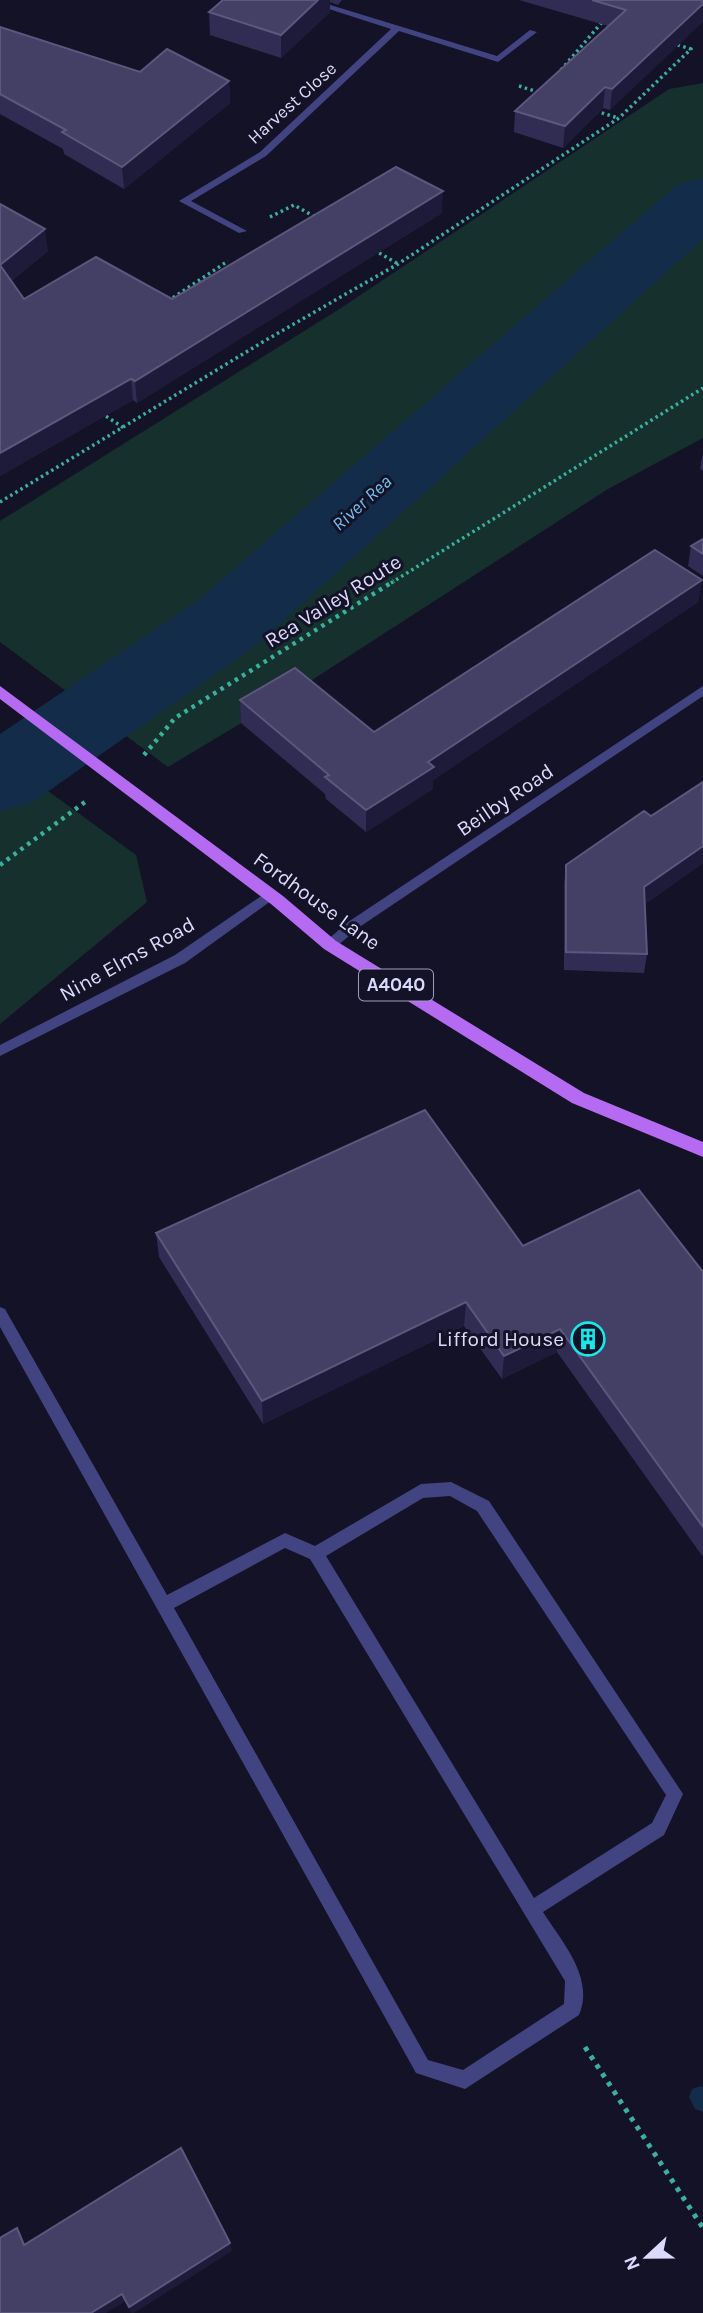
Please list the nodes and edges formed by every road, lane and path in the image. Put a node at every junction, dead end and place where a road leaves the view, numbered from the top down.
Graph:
1 (305, 0) edge
2 (602, 21) dead end
3 (397, 28) junction
4 (533, 32) dead end
5 (666, 41) edge
6 (558, 73) edge
7 (593, 110) edge
8 (619, 118) junction
9 (317, 218) edge
10 (242, 231) junction
11 (363, 244) edge
12 (398, 264) junction
13 (160, 305) edge
14 (703, 388) edge
15 (90, 406) edge
16 (124, 428) junction
17 (0, 502) edge
18 (703, 690) edge
19 (0, 691) edge
20 (114, 780) junction
21 (0, 865) edge
22 (270, 895) junction
23 (330, 945) junction
24 (0, 1051) edge
25 (703, 1150) edge
26 (0, 1313) edge
27 (316, 1554) junction
28 (164, 1605) junction
29 (531, 1910) junction
30 (563, 2014) junction
31 (703, 2228) edge

1 - 3 street
2 - 6 path
3 - 4 street
3 - 10 street, Harvest Close
5 - 8 path
7 - 8 path
8 - 12 path
9 - 10 path
10 - 13 path
11 - 12 path
12 - 16 path
14 - 20 path, Rea Valley Route
15 - 16 path
16 - 17 path
18 - 23 street, Beilby Road
19 - 20 main road, Fordhouse Lane
20 - 21 path, Rea Valley Route
20 - 22 main road, Fordhouse Lane / A4040
22 - 23 main road, Fordhouse Lane / A4040
22 - 24 street, Nine Elms Road
23 - 25 main road, Fordhouse Lane / A4040
26 - 28 street
27 - 28 street
27 - 29 street
27 - 29 street
28 - 30 street
29 - 30 street
30 - 31 path

